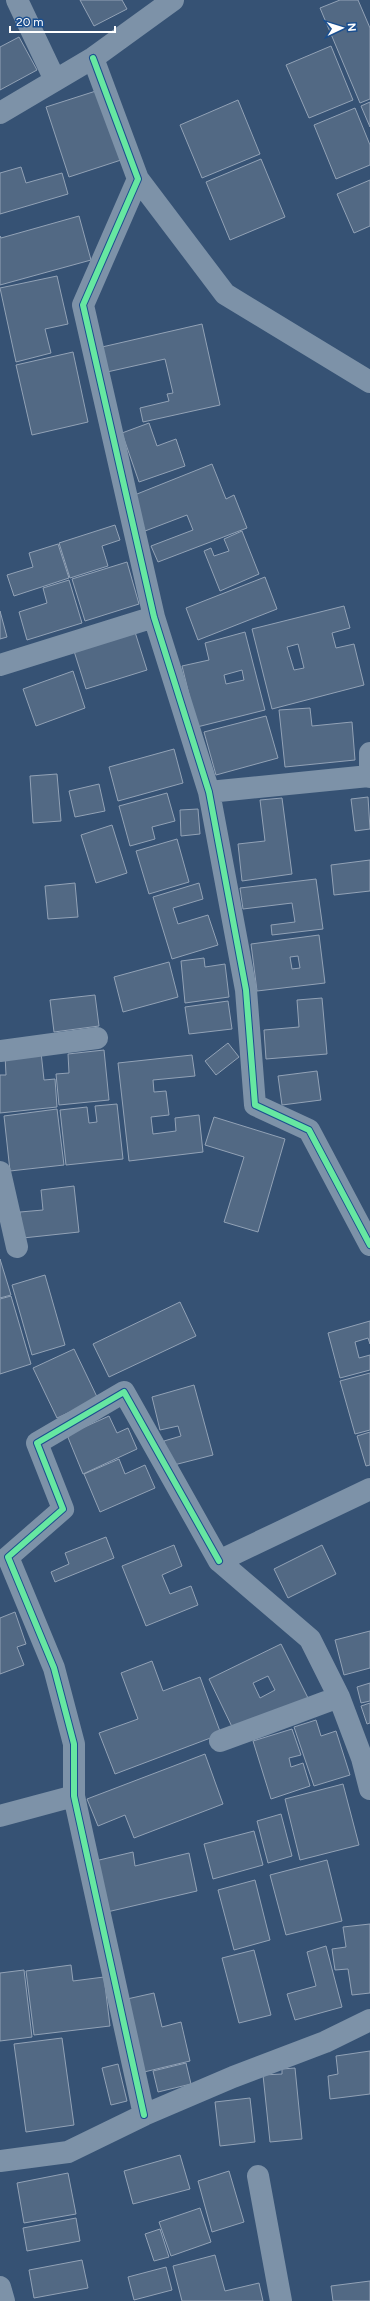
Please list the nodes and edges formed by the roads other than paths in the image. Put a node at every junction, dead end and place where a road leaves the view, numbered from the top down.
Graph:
1 (17, 0) edge
2 (173, 0) edge
3 (93, 58) junction
4 (56, 80) junction
5 (0, 113) edge
6 (138, 179) junction
7 (370, 382) edge
8 (154, 617) junction
9 (0, 665) edge
10 (370, 753) edge
11 (370, 776) edge
12 (209, 792) junction
13 (97, 1038) dead end
14 (0, 1052) edge
15 (0, 1172) edge
16 (370, 1244) edge
17 (17, 1247) dead end
18 (370, 1489) edge
19 (219, 1562) junction
20 (339, 1698) junction
21 (220, 1741) dead end
22 (370, 1788) edge
23 (74, 1796) junction
24 (0, 1816) edge
25 (370, 2020) edge
26 (144, 2115) junction
27 (0, 2161) edge
28 (258, 2176) dead end
29 (0, 2287) edge
30 (4, 2301) edge
31 (281, 2301) edge

1 - 4 street
2 - 3 street
3 - 4 street
3 - 6 street
4 - 5 street
6 - 7 street
6 - 8 street
8 - 9 street
8 - 12 street
10 - 11 street
11 - 12 street
12 - 16 street
13 - 14 street
15 - 17 street
18 - 19 street
19 - 20 street
19 - 23 street
20 - 21 street
20 - 22 street
23 - 24 street
23 - 26 street
25 - 26 street
26 - 27 street
28 - 31 street
29 - 30 street

